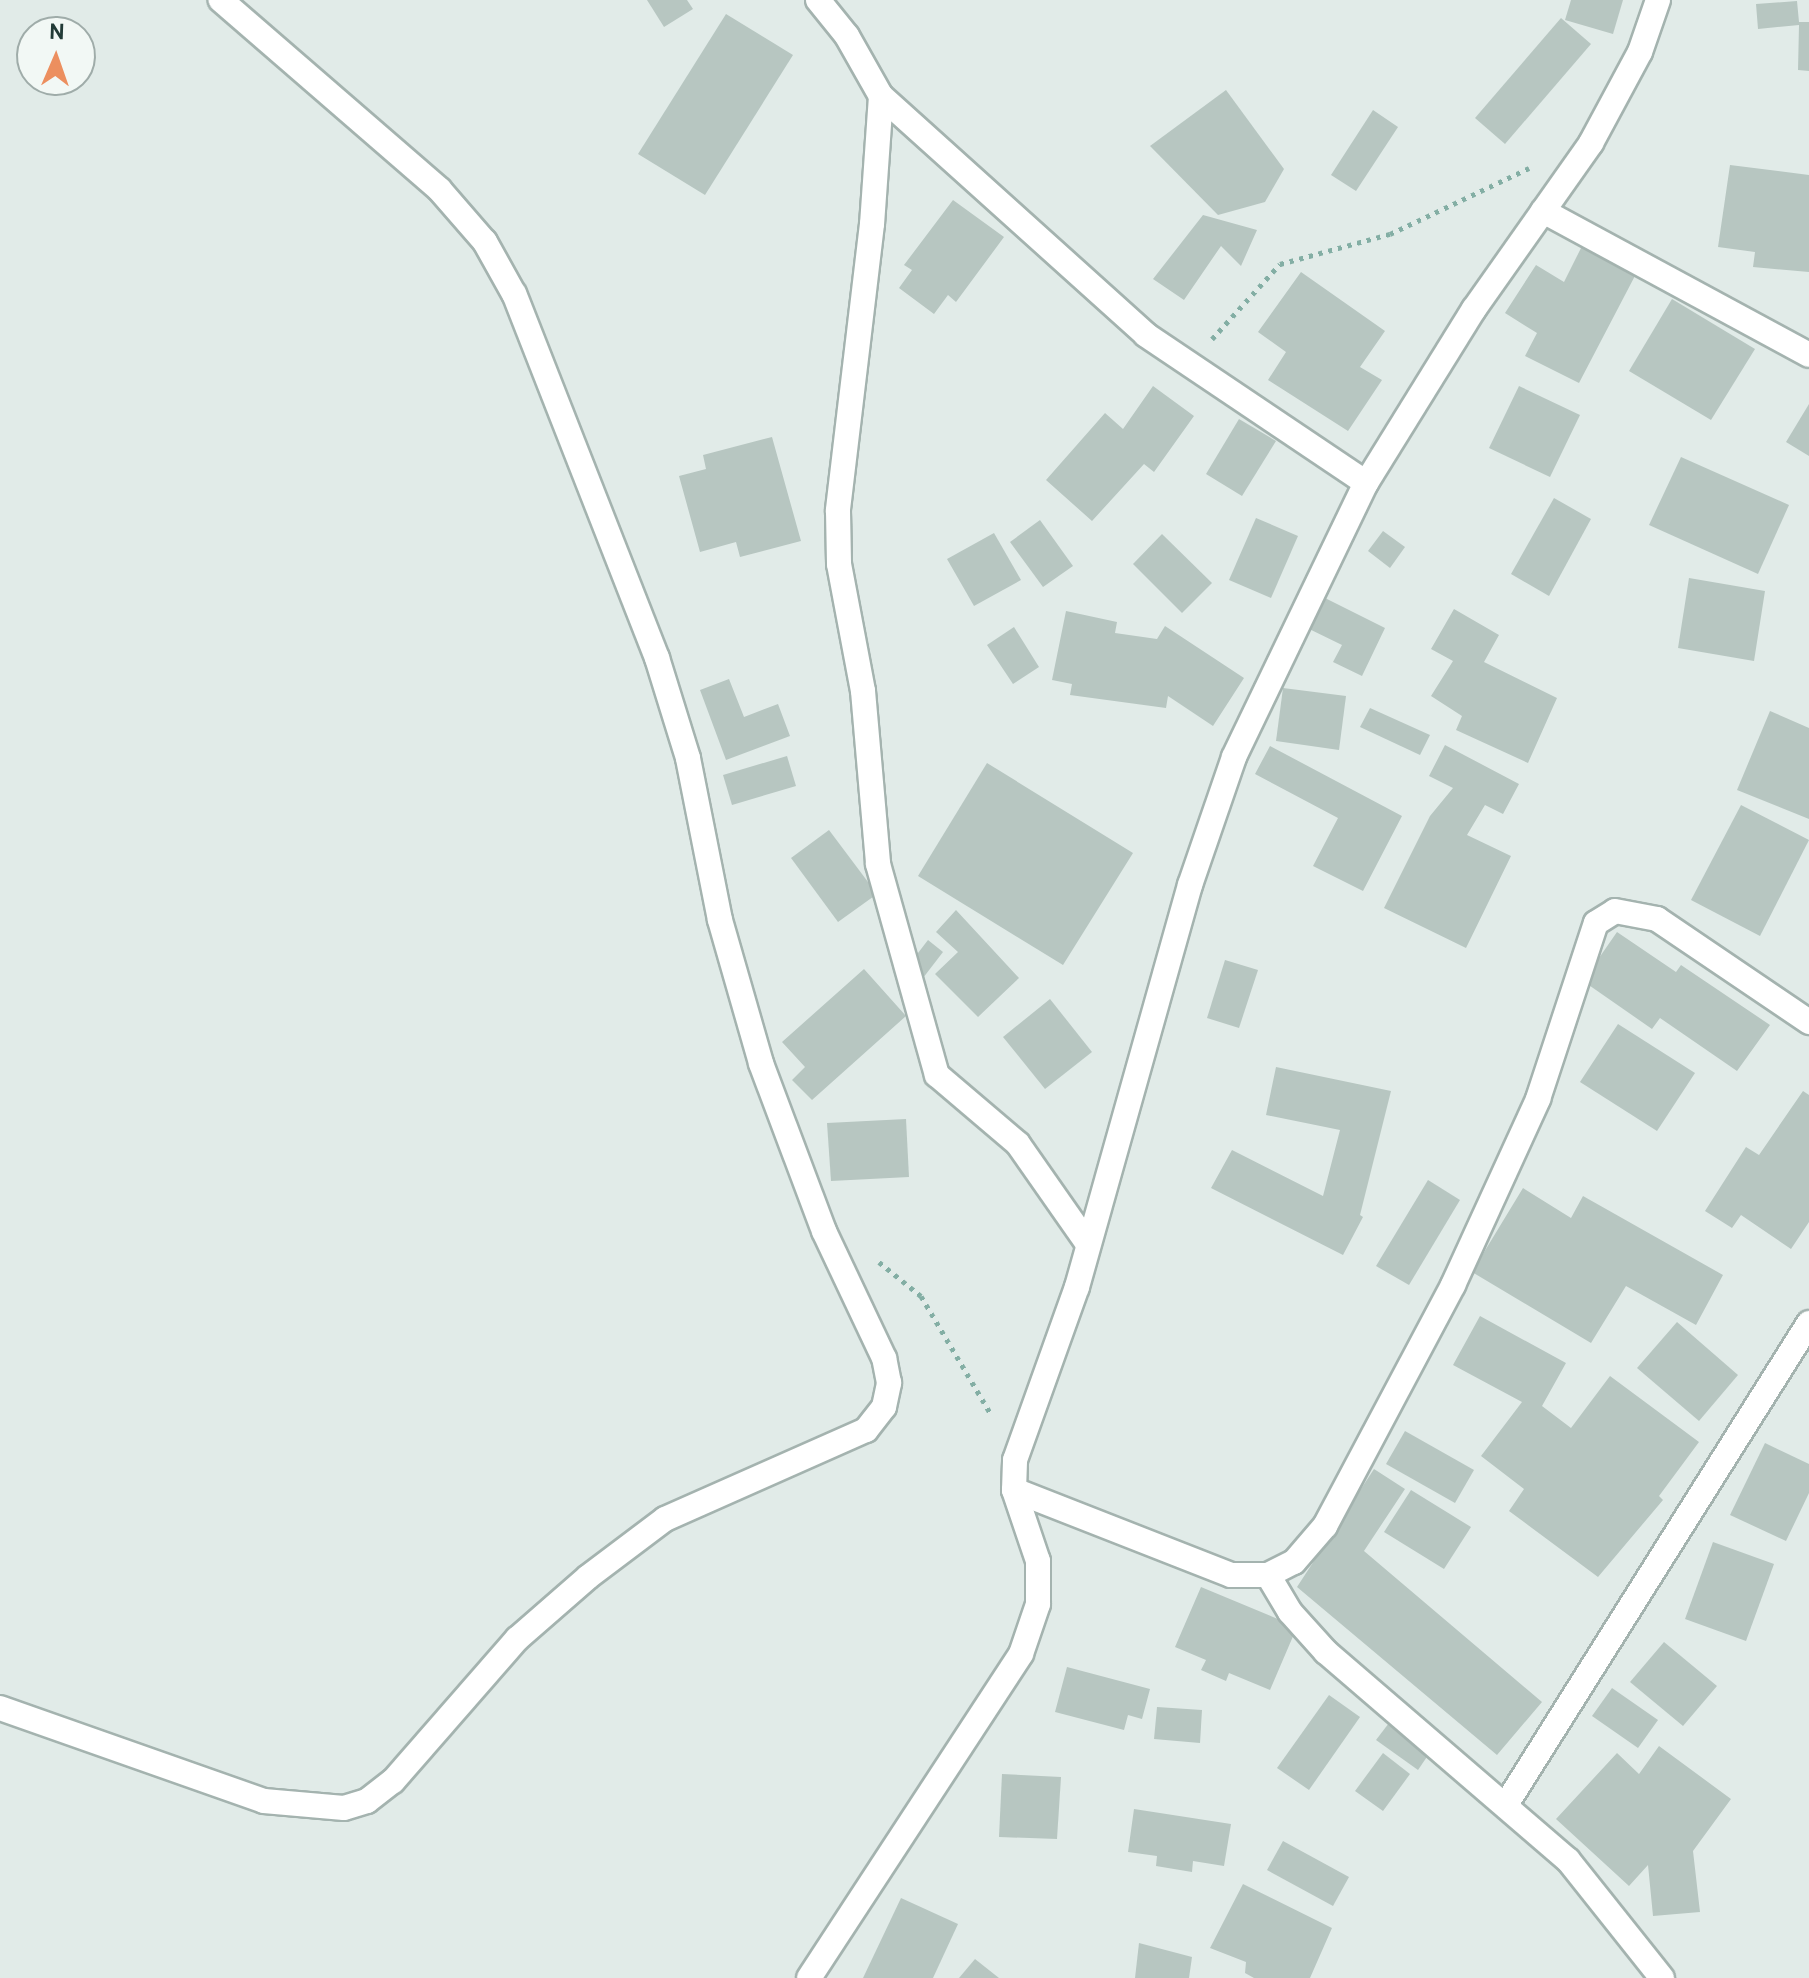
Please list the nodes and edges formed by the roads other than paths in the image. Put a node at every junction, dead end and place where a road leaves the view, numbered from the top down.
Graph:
1 (221, 0) edge
2 (818, 0) edge
3 (1658, 0) edge
4 (881, 96) junction
5 (1543, 211) junction
6 (1809, 355) edge
7 (1366, 483) junction
8 (1809, 1022) edge
9 (1088, 1244) junction
10 (1809, 1323) edge
11 (1014, 1490) junction
12 (1268, 1575) junction
13 (0, 1708) edge
14 (1507, 1803) junction
15 (809, 1978) edge
16 (1662, 1978) edge

1 - 13 street
2 - 4 street
3 - 5 street
4 - 7 street
4 - 9 street
5 - 6 street
5 - 7 street
7 - 9 street
8 - 12 street
9 - 11 street
10 - 14 street
11 - 12 street
11 - 15 street
12 - 14 street
14 - 16 street

